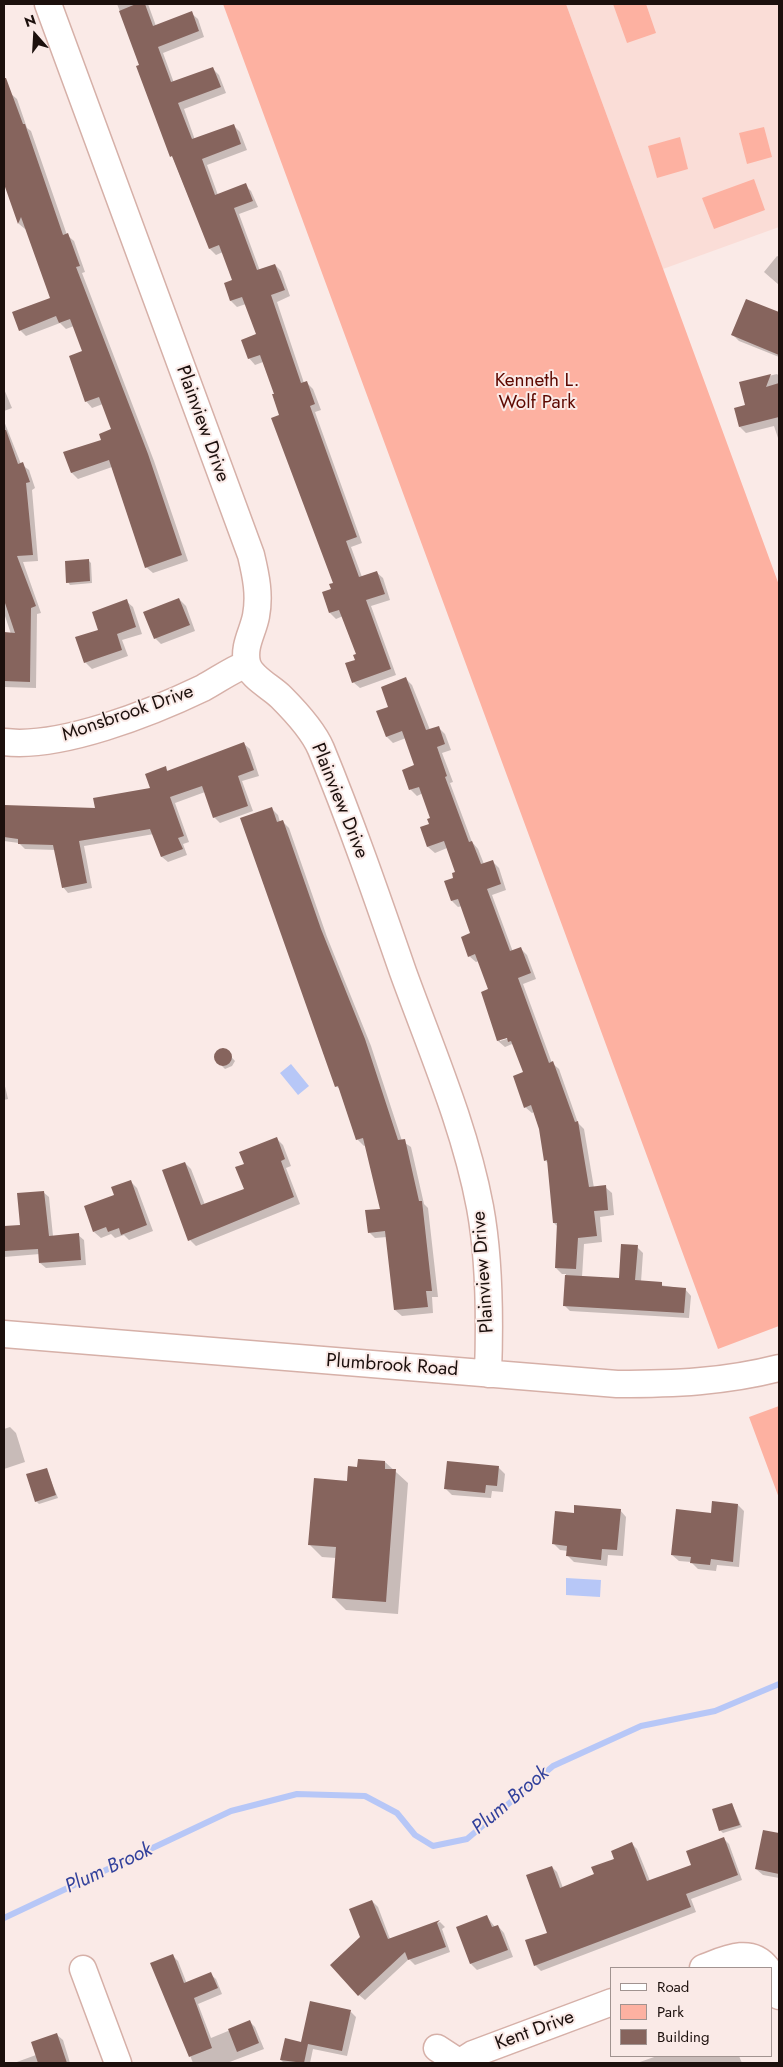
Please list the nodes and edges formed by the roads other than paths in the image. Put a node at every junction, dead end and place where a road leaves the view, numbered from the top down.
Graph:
1 (48, 4) edge
2 (247, 664) junction
3 (4, 742) edge
4 (4, 1334) edge
5 (779, 1368) edge
6 (488, 1374) junction
7 (706, 1967) edge
8 (763, 1967) edge
9 (83, 1969) dead end
10 (773, 1984) edge
11 (779, 1996) edge
12 (610, 2003) edge
13 (437, 2048) dead end
14 (118, 2063) edge
15 (460, 2063) edge

1 - 2 street, Plainview Drive
2 - 3 street, Monsbrook Drive
2 - 6 street, Plainview Drive
4 - 6 street, Plumbrook Road
5 - 6 street, Plumbrook Road
7 - 8 street
9 - 14 street
10 - 11 street
12 - 15 street, Kent Drive
13 - 15 street

